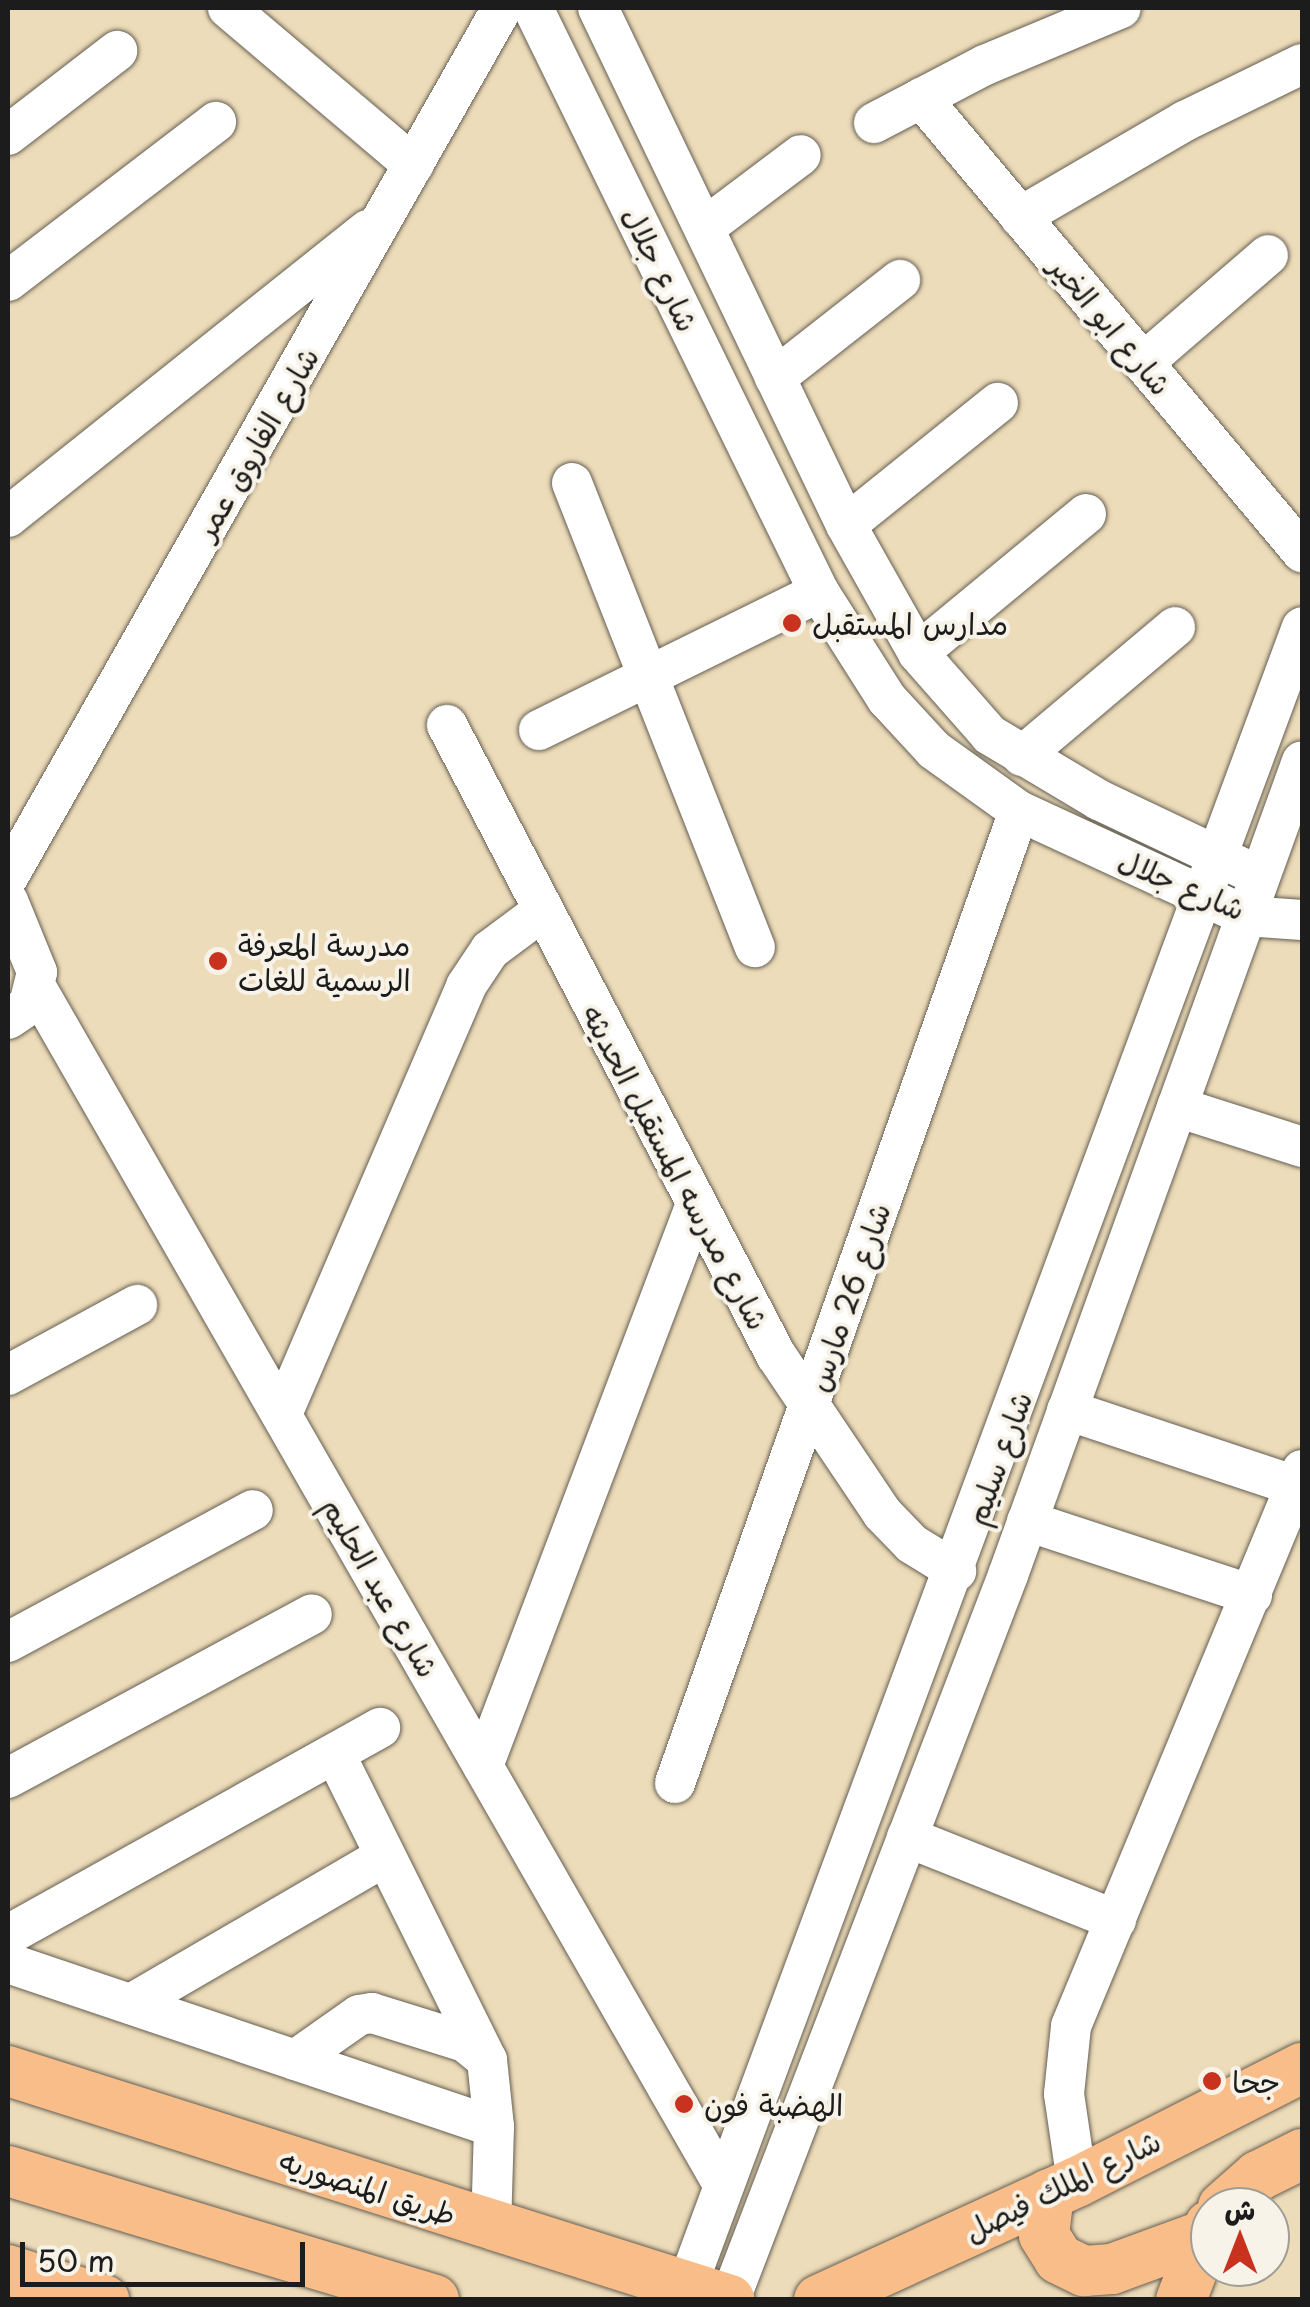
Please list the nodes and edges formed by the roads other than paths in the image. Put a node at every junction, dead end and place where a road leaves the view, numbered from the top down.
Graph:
1 (228, 8) edge
2 (502, 8) edge
3 (533, 8) edge
4 (598, 8) edge
5 (1121, 8) edge
6 (117, 51) dead end
7 (1302, 64) edge
8 (921, 98) junction
9 (216, 122) dead end
10 (874, 122) dead end
11 (8, 134) edge
12 (801, 155) dead end
13 (413, 165) junction
14 (384, 217) junction
15 (1020, 217) junction
16 (704, 228) junction
17 (1268, 255) dead end
18 (900, 280) dead end
19 (8, 281) edge
20 (1142, 363) junction
21 (776, 378) junction
22 (998, 403) dead end
23 (572, 482) dead end
24 (1086, 514) dead end
25 (8, 518) edge
26 (846, 526) junction
27 (1302, 552) edge
28 (819, 592) junction
29 (1175, 627) dead end
30 (1302, 628) edge
31 (918, 653) junction
32 (648, 676) junction
33 (447, 725) dead end
34 (539, 730) dead end
35 (1022, 756) junction
36 (1302, 761) edge
37 (1019, 811) junction
38 (1218, 857) junction
39 (1260, 876) junction
40 (8, 877) edge
41 (1204, 898) junction
42 (8, 901) edge
43 (540, 912) junction
44 (1246, 916) junction
45 (1299, 918) edge
46 (755, 947) dead end
47 (37, 990) junction
48 (8, 1019) edge
49 (1176, 1107) junction
50 (1302, 1147) edge
51 (696, 1204) junction
52 (137, 1305) dead end
53 (8, 1376) edge
54 (809, 1407) junction
55 (1068, 1410) junction
56 (282, 1414) junction
57 (1299, 1478) edge
58 (253, 1510) dead end
59 (1027, 1521) junction
60 (956, 1571) junction
61 (1252, 1595) junction
62 (312, 1614) dead end
63 (8, 1642) edge
64 (380, 1728) dead end
65 (335, 1754) junction
66 (484, 1766) junction
67 (8, 1778) edge
68 (675, 1782) dead end
69 (907, 1837) junction
70 (385, 1856) junction
71 (1116, 1920) junction
72 (8, 1934) edge
73 (8, 1963) edge
74 (130, 2004) junction
75 (295, 2060) junction
76 (487, 2060) junction
77 (1302, 2068) edge
78 (8, 2072) edge
79 (494, 2127) junction
80 (1302, 2154) edge
81 (8, 2171) edge
82 (724, 2186) junction
83 (1247, 2187) edge
84 (1063, 2188) junction
85 (490, 2226) junction
86 (1190, 2233) edge
87 (8, 2270) edge
88 (708, 2293) edge
89 (104, 2300) edge
90 (434, 2300) edge
91 (820, 2300) edge

1 - 13 street
2 - 13 street, شارع الفاروق عمر
3 - 28 street, شارع جلال
4 - 16 street, شارع جلال
5 - 8 street
6 - 11 street
7 - 15 street
8 - 10 street
8 - 15 street, شارع ابو الخير
9 - 19 street
12 - 16 street
13 - 14 street, شارع الفاروق عمر
14 - 25 street
14 - 40 street, شارع الفاروق عمر
15 - 20 street, شارع ابو الخير
16 - 21 street, شارع جلال
17 - 20 street
18 - 21 street
20 - 27 street, شارع ابو الخير
21 - 26 street, شارع جلال
22 - 26 street
23 - 32 street
24 - 31 street
26 - 31 street, شارع جلال
28 - 32 street
28 - 37 street, شارع جلال
29 - 35 street
30 - 38 street, شارع سليم
31 - 35 street, شارع جلال
32 - 34 street
32 - 46 street
33 - 43 street, شارع مدرسه المستقبل الحديثه
35 - 38 street, شارع جلال
36 - 39 street, شارع سليم
37 - 41 street, شارع جلال
37 - 54 street, شارع 26 مارس
38 - 39 street, شارع جلال
38 - 41 street, شارع سليم
39 - 44 street, شارع سليم
39 - 45 street, شارع جلال
41 - 44 street, شارع جلال
41 - 60 street, شارع سليم
42 - 47 street, شارع عبد الحليم
43 - 51 street, شارع مدرسه المستقبل الحديثه
43 - 56 street
44 - 45 street, شارع جلال
44 - 49 street, شارع سليم
47 - 48 street
47 - 56 street, شارع عبد الحليم
49 - 50 street
49 - 55 street, شارع سليم
51 - 54 street, شارع مدرسه المستقبل الحديثه
51 - 66 street
52 - 53 street
54 - 60 street, شارع مدرسه المستقبل الحديثه
54 - 68 street, شارع 26 مارس
55 - 57 street
55 - 59 street, شارع سليم
56 - 66 street, شارع عبد الحليم
57 - 61 street
58 - 63 street
59 - 61 street
59 - 69 street, شارع سليم
60 - 82 street, شارع سليم
61 - 71 street
62 - 67 street
64 - 65 street
65 - 70 street
65 - 72 street
66 - 82 street, شارع عبد الحليم
69 - 71 street
69 - 88 street, شارع سليم
70 - 74 street
70 - 76 street
71 - 84 street
73 - 74 street
74 - 75 street
75 - 76 street
75 - 79 street
76 - 79 street
77 - 84 main road, شارع الملك فيصل
78 - 85 main road, طريق المنصوريه
79 - 85 street
80 - 83 main road
81 - 90 main road
82 - 88 street, شارع سليم
84 - 86 main road
84 - 91 main road, شارع الملك فيصل
85 - 88 main road, طريق المنصوريه
87 - 89 main road

